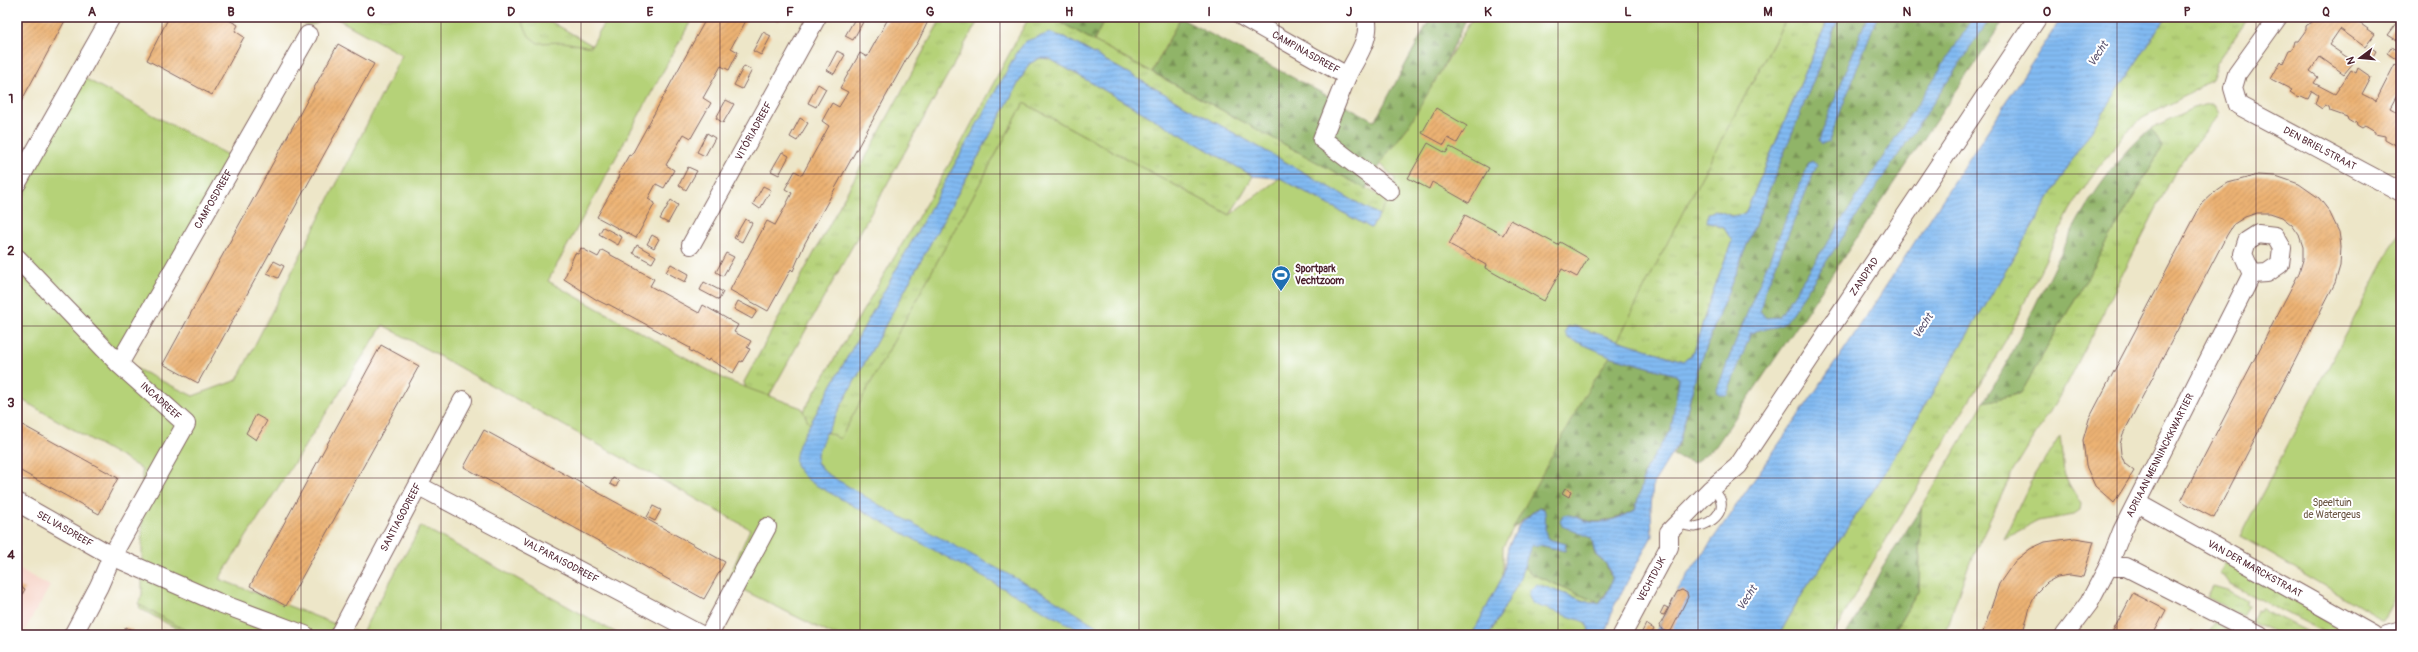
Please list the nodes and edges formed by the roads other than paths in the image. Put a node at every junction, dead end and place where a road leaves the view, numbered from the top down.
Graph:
1 (111, 17) edge
2 (817, 17) edge
3 (1243, 17) edge
4 (1366, 17) edge
5 (2038, 17) edge
6 (2278, 17) edge
7 (308, 35) dead end
8 (1347, 76) junction
9 (17, 183) edge
10 (1390, 191) dead end
11 (2401, 192) edge
12 (691, 245) dead end
13 (17, 258) edge
14 (2252, 274) dead end
15 (119, 364) junction
16 (463, 400) dead end
17 (419, 486) junction
18 (1711, 489) junction
19 (17, 502) edge
20 (2137, 503) junction
21 (1677, 523) junction
22 (767, 527) dead end
23 (112, 556) junction
24 (2108, 567) junction
25 (2401, 631) edge
26 (73, 635) edge
27 (305, 635) edge
28 (340, 635) edge
29 (701, 635) edge
30 (709, 635) edge
31 (1622, 635) edge
32 (2065, 635) edge
33 (2260, 635) edge
34 (2373, 635) edge
35 (2387, 635) edge
36 (2399, 635) edge

1 - 9 street
2 - 12 street, VITÓRIADREEF
3 - 8 street, CAMPINASDREEF
4 - 8 street, CAMPINASDREEF
5 - 18 street, ZANDPAD
6 - 11 street, DEN BRIELSTRAAT
7 - 15 street, CAMPOSDREEF
8 - 10 street, CAMPINASDREEF
13 - 15 street, INCADREEF
14 - 20 street, ADRIAAN MENNINCKKWARTIER
15 - 23 street, INCADREEF
16 - 17 street, SANTIAGODREEF
17 - 28 street, SANTIAGODREEF
17 - 29 street, VALPARAISODREEF
18 - 21 street, ZANDPAD
18 - 21 lane
19 - 23 street, SELVASDREEF
20 - 24 street, ADRIAAN MENNINCKKWARTIER
20 - 34 street, VAN DER MARCKSTRAAT
21 - 31 street, VECHTDIJK
22 - 30 street
23 - 26 street, INCADREEF
23 - 27 street
24 - 32 street, ADRIAAN MENNINCKKWARTIER
24 - 33 street
25 - 35 street
25 - 36 street

